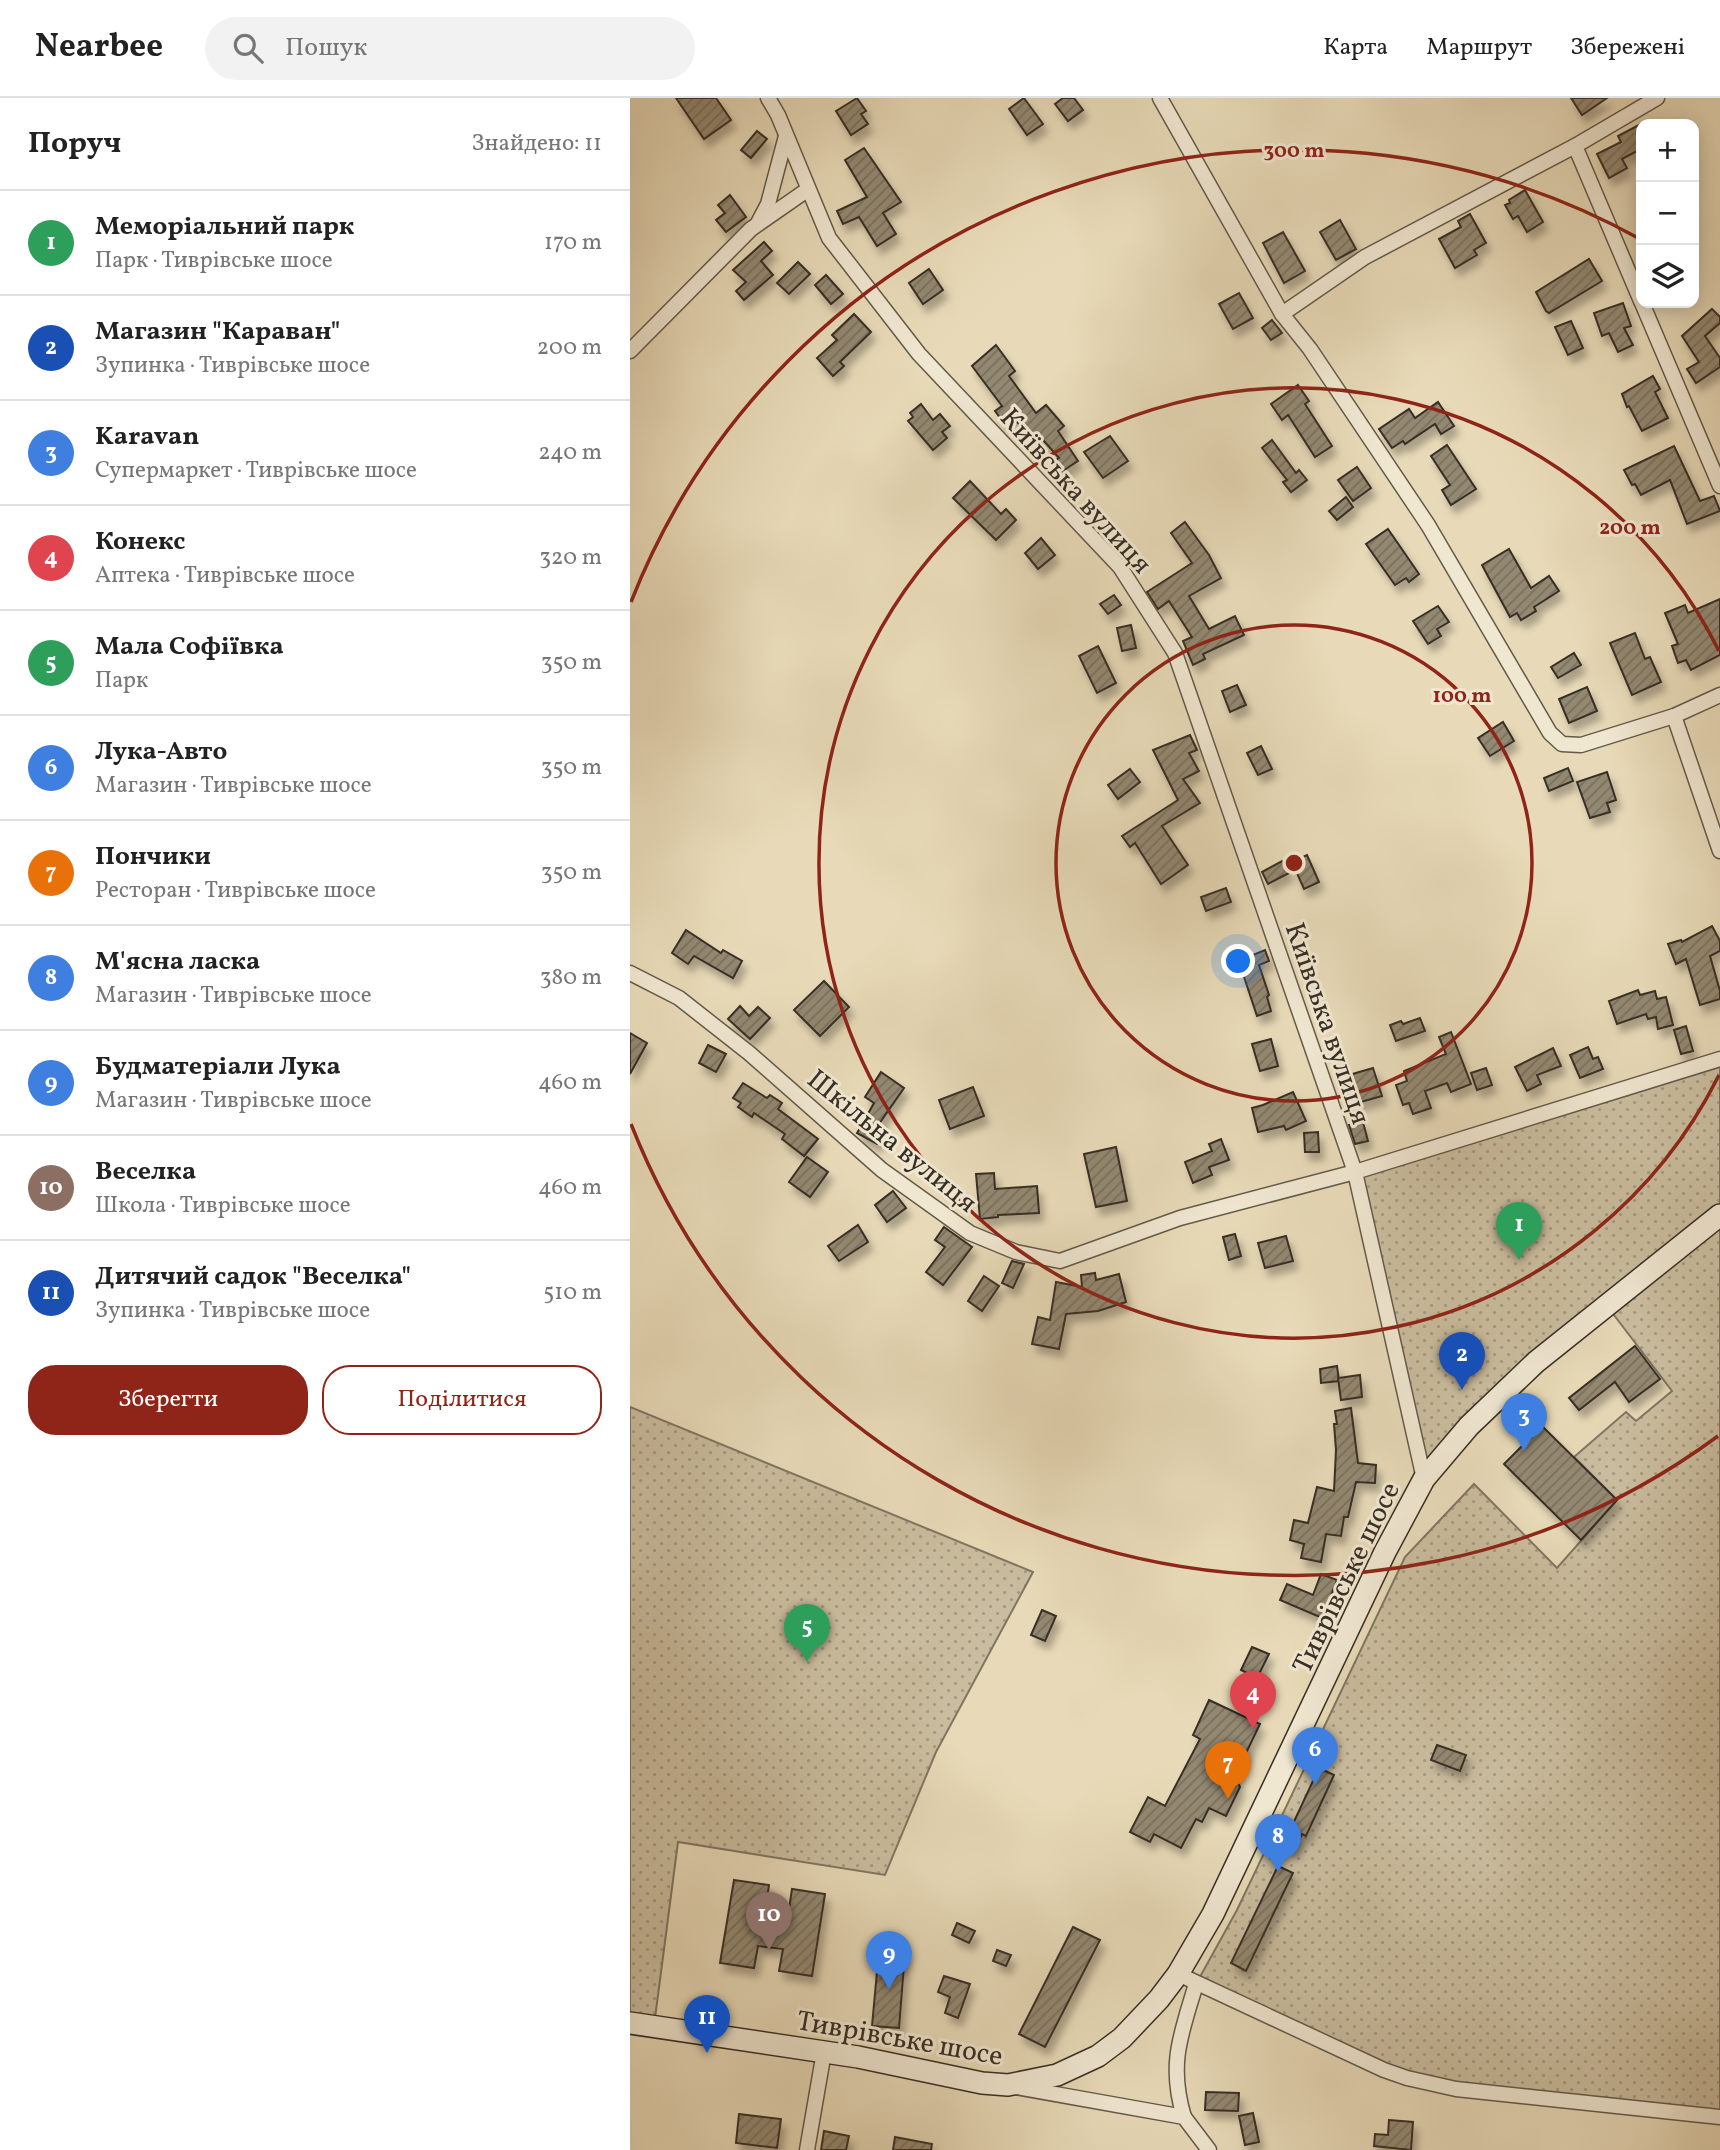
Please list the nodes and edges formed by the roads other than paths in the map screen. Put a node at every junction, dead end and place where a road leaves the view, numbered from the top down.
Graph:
1 (768, 98) edge
2 (1160, 98) edge
3 (1657, 98) edge
4 (786, 136) junction
5 (1575, 146) junction
6 (807, 190) junction
7 (759, 222) junction
8 (1636, 288) edge
9 (1645, 308) edge
10 (1282, 314) junction
11 (630, 351) edge
12 (1720, 486) edge
13 (1720, 695) edge
14 (1674, 716) junction
15 (1720, 852) edge
16 (630, 973) edge
17 (1720, 1059) edge
18 (1355, 1172) junction
19 (1720, 1215) edge
20 (1424, 1479) junction
21 (1187, 1979) junction
22 (630, 2023) edge
23 (824, 2052) junction
24 (1008, 2085) junction
25 (1184, 2117) junction
26 (1720, 2117) edge
27 (807, 2150) edge
28 (1209, 2150) edge

1 - 4 street, Київська вулиця
2 - 10 street
3 - 5 street
4 - 6 street, Київська вулиця
4 - 7 street
5 - 8 street
5 - 10 street
6 - 7 street
6 - 18 street, Київська вулиця
7 - 11 street
9 - 12 street
10 - 14 street
13 - 14 street
14 - 15 street
16 - 18 street, Шкільна вулиця
17 - 18 street, Шкільна вулиця
18 - 20 street, Київська вулиця
19 - 20 main road, Тиврівське шосе
20 - 21 main road, Тиврівське шосе
21 - 24 main road, Тиврівське шосе
21 - 25 street
21 - 26 street
22 - 23 main road, Тиврівське шосе
23 - 24 main road, Тиврівське шосе
23 - 27 street
24 - 25 street
25 - 28 street

